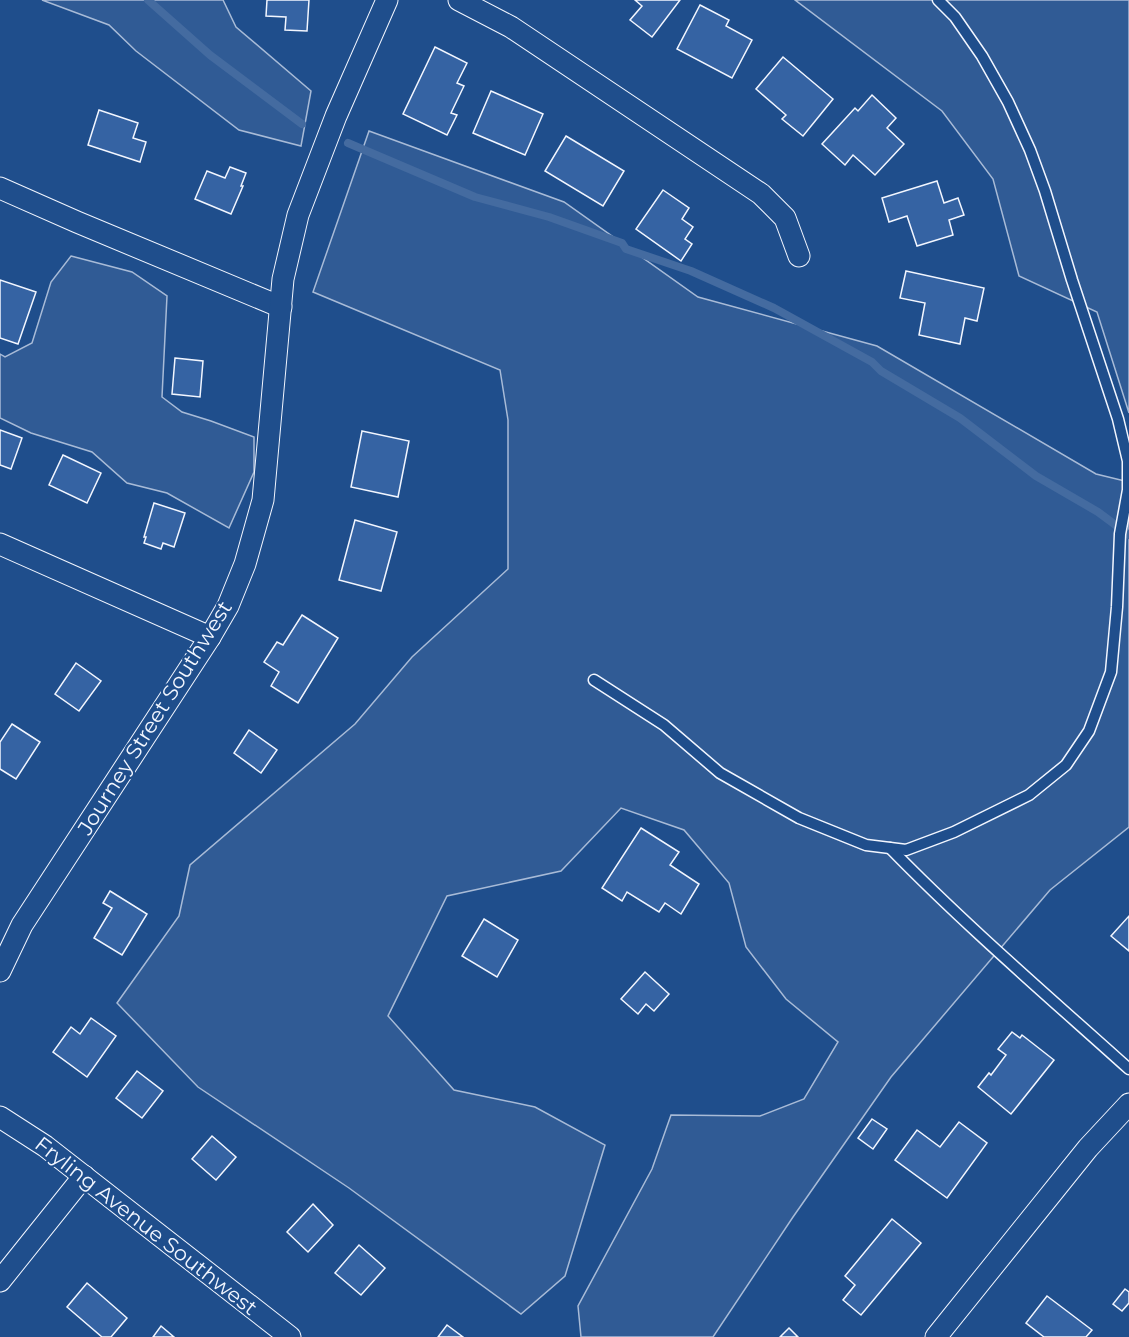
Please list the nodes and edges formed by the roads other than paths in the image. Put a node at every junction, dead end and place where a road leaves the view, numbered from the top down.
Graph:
1 (387, 0) edge
2 (459, 0) edge
3 (938, 0) edge
4 (0, 188) edge
5 (799, 256) dead end
6 (281, 306) junction
7 (1128, 490) edge
8 (0, 544) edge
9 (210, 637) junction
10 (594, 680) dead end
11 (890, 848) junction
12 (0, 971) edge
13 (1129, 1069) edge
14 (1129, 1104) edge
15 (0, 1117) edge
16 (84, 1176) junction
17 (0, 1281) edge
18 (290, 1337) edge
19 (936, 1337) edge

1 - 6 street, Journey Street Southwest
2 - 5 street
3 - 7 lane
4 - 6 street
6 - 9 street, Journey Street Southwest
7 - 11 lane
8 - 9 street
9 - 12 street, Journey Street Southwest
10 - 11 lane
11 - 13 lane
14 - 19 street
15 - 16 street, Fryling Avenue Southwest
16 - 17 street
16 - 18 street, Fryling Avenue Southwest

